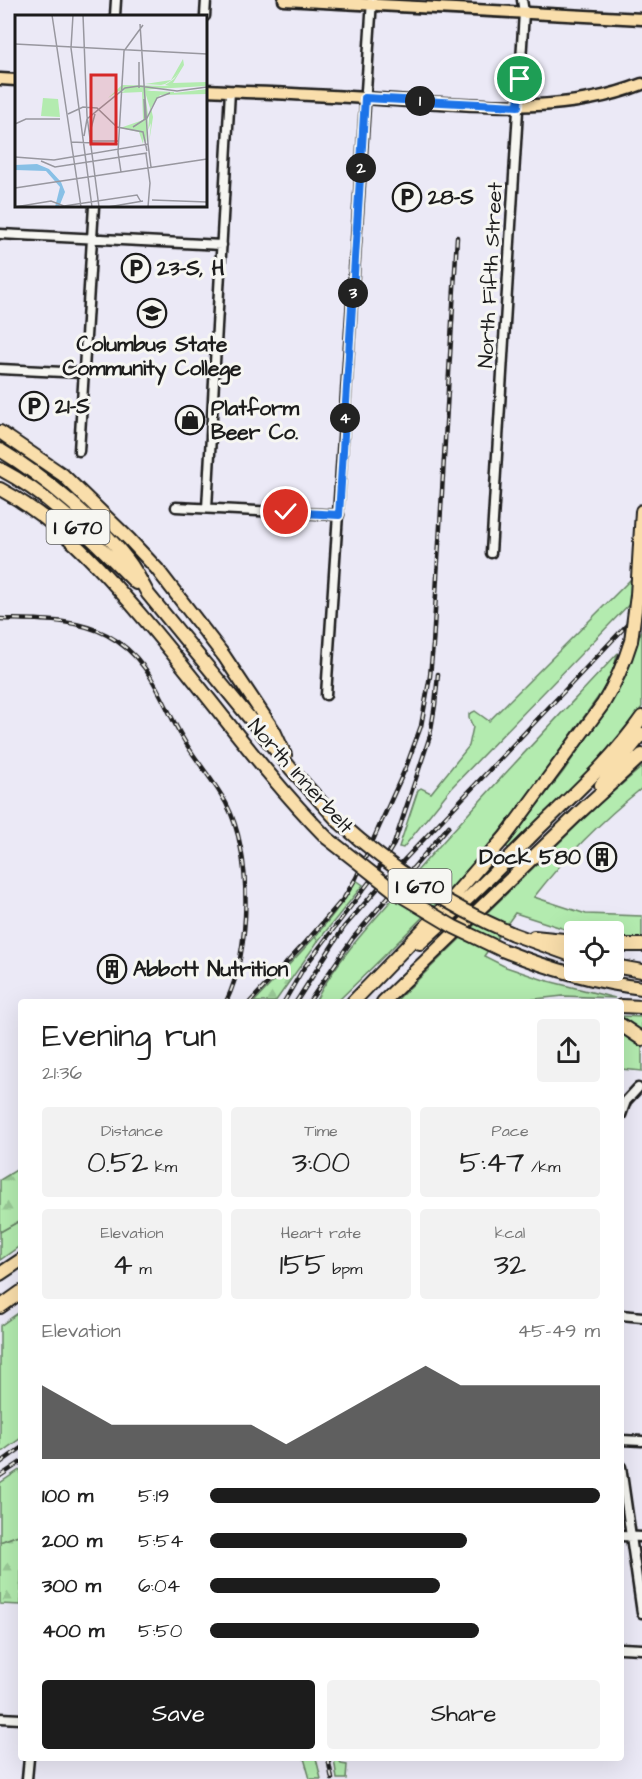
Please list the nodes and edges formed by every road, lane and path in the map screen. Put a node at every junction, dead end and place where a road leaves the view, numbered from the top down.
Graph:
1 (117, 0) edge
2 (206, 0) edge
3 (284, 0) edge
4 (522, 0) edge
5 (371, 2) edge
6 (524, 12) junction
7 (116, 15) edge
8 (205, 15) edge
9 (642, 19) edge
10 (0, 79) edge
11 (15, 80) edge
12 (642, 84) edge
13 (207, 90) edge
14 (230, 91) junction
15 (365, 98) junction
16 (518, 106) junction
17 (94, 207) edge
18 (0, 234) edge
19 (92, 238) junction
20 (222, 245) junction
21 (0, 369) edge
22 (84, 373) junction
23 (0, 432) edge
24 (0, 450) edge
25 (79, 451) dead end
26 (0, 469) edge
27 (0, 489) edge
28 (176, 507) dead end
29 (207, 508) junction
30 (642, 511) edge
31 (339, 515) junction
32 (492, 553) dead end
33 (148, 594) junction
34 (326, 695) dead end
35 (642, 717) edge
36 (642, 734) edge
37 (642, 756) edge
38 (292, 770) junction
39 (580, 812) junction
40 (513, 934) junction
41 (564, 940) edge
42 (624, 945) edge
43 (642, 945) edge
44 (564, 952) edge
45 (624, 968) edge
46 (642, 971) edge
47 (368, 988) junction
48 (642, 988) edge
49 (356, 999) edge
50 (386, 999) edge
51 (624, 1006) edge
52 (642, 1007) edge
53 (624, 1027) edge
54 (642, 1039) edge
55 (638, 1088) dead end
56 (624, 1107) edge
57 (18, 1262) edge
58 (0, 1274) edge
59 (18, 1294) edge
60 (0, 1307) edge
61 (624, 1316) edge
62 (642, 1317) edge
63 (624, 1440) edge
64 (642, 1441) edge
65 (624, 1488) edge
66 (624, 1536) edge
67 (631, 1536) junction
68 (642, 1537) edge
69 (642, 1613) edge
70 (624, 1648) edge
71 (642, 1649) edge
72 (0, 1718) edge
73 (18, 1719) edge
74 (29, 1761) edge
75 (27, 1779) edge

1 - 7 street
2 - 8 street
3 - 5 main road
4 - 6 street, North Fifth Street
5 - 6 main road
5 - 15 street
6 - 9 main road
6 - 16 street, North Fifth Street
10 - 11 main road
12 - 16 main road
13 - 14 main road
14 - 15 main road
14 - 20 street
15 - 16 main road
15 - 31 street
16 - 32 street, North Fifth Street
17 - 19 street
18 - 19 street
19 - 20 street
19 - 22 street
20 - 29 street
21 - 22 street
22 - 25 street
23 - 38 highway
24 - 33 highway, North Innerbelt
26 - 33 highway, I 670
27 - 48 highway, North Innerbelt, bridge
28 - 29 street
29 - 31 street
30 - 47 highway, bridge
31 - 34 street
33 - 38 highway, North Innerbelt / I 670
35 - 47 highway
36 - 39 highway
37 - 39 highway
38 - 40 highway, North Innerbelt / I 670, bridge
39 - 50 highway
40 - 41 highway
40 - 44 highway, North Innerbelt / I 670
42 - 43 highway
45 - 46 highway
47 - 49 highway
51 - 52 highway
53 - 54 highway
55 - 56 street
57 - 58 highway
59 - 60 highway
61 - 62 street
63 - 64 street
65 - 67 street
66 - 67 street
67 - 68 street
67 - 69 street
70 - 71 street
72 - 73 street
74 - 75 street

